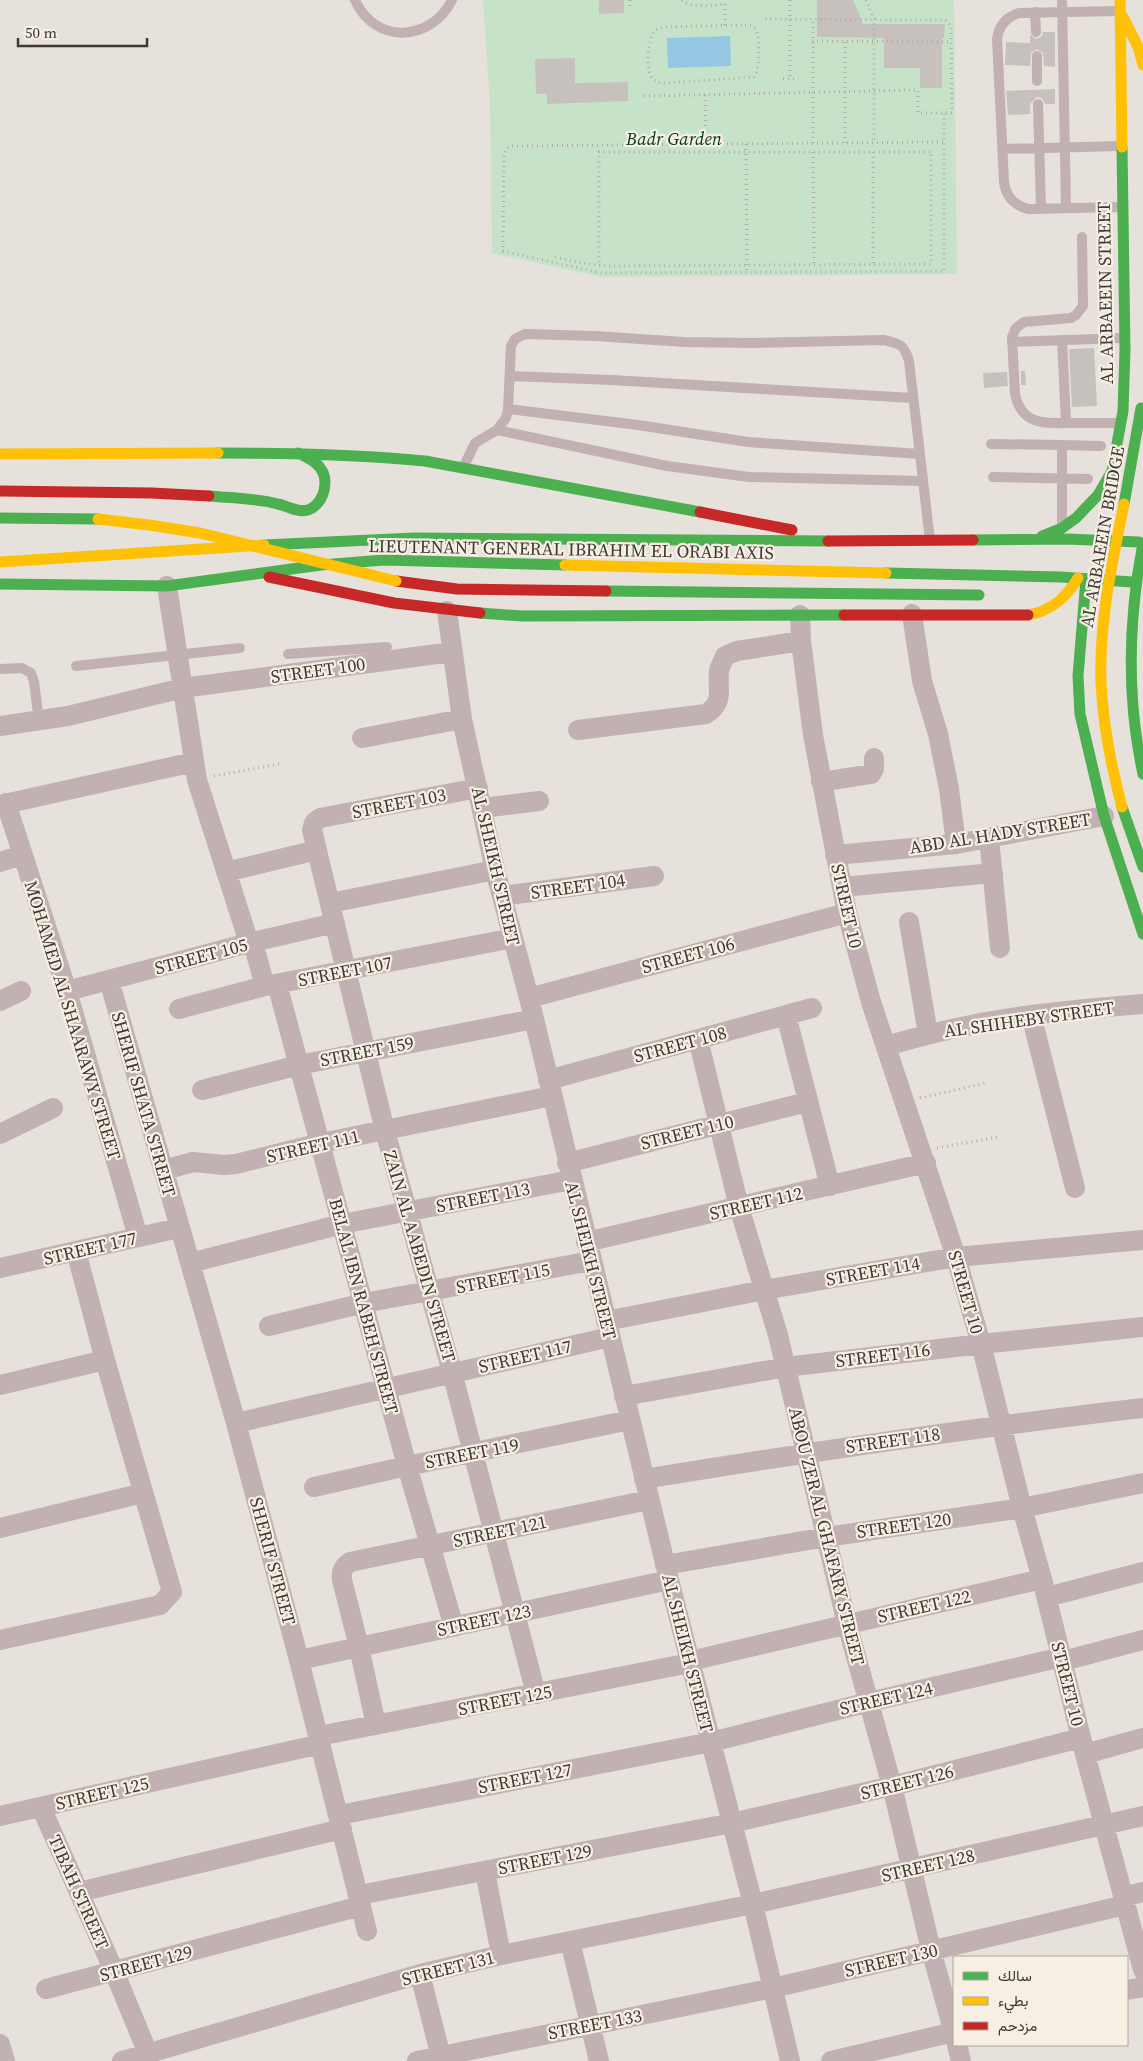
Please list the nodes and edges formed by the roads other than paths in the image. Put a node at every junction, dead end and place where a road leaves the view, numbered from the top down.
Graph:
1 (355, 0) edge
2 (452, 0) edge
3 (1062, 0) edge
4 (1120, 6) edge
5 (1035, 12) junction
6 (1063, 12) junction
7 (1036, 32) dead end
8 (1037, 56) dead end
9 (1143, 65) edge
10 (1037, 81) dead end
11 (1038, 104) dead end
12 (1121, 146) junction
13 (1065, 147) junction
14 (1002, 148) junction
15 (1039, 148) junction
16 (1122, 207) junction
17 (1066, 208) junction
18 (1041, 209) junction
19 (1082, 236) dead end
20 (1125, 338) junction
21 (1062, 340) junction
22 (1012, 342) junction
23 (510, 376) junction
24 (912, 398) junction
25 (1141, 403) edge
26 (508, 410) junction
27 (1066, 423) junction
28 (1121, 423) junction
29 (497, 430) junction
30 (991, 444) dead end
31 (1062, 445) junction
32 (1101, 446) dead end
33 (298, 453) junction
34 (0, 454) edge
35 (920, 454) junction
36 (463, 468) junction
37 (1112, 470) junction
38 (993, 477) dead end
39 (1062, 478) junction
40 (1088, 479) dead end
41 (923, 481) junction
42 (1139, 483) dead end
43 (0, 491) edge
44 (152, 492) junction
45 (0, 518) edge
46 (1062, 528) junction
47 (1028, 540) junction
48 (837, 541) junction
49 (930, 541) junction
50 (1143, 542) edge
51 (159, 553) junction
52 (0, 562) edge
53 (255, 574) junction
54 (1061, 577) junction
55 (1082, 578) junction
56 (1143, 582) edge
57 (0, 584) edge
58 (167, 586) junction
59 (1044, 588) dead end
60 (991, 596) dead end
61 (447, 611) junction
62 (912, 614) junction
63 (800, 615) junction
64 (801, 641) junction
65 (387, 647) dead end
66 (240, 648) dead end
67 (452, 652) junction
68 (288, 654) dead end
69 (178, 655) junction
70 (348, 658) junction
71 (76, 666) dead end
72 (0, 669) edge
73 (1143, 669) edge
74 (183, 688) junction
75 (1079, 694) junction
76 (462, 719) junction
77 (39, 720) junction
78 (0, 726) edge
79 (578, 730) dead end
80 (362, 738) dead end
81 (874, 758) dead end
82 (195, 771) junction
83 (1143, 774) edge
84 (821, 782) junction
85 (480, 798) junction
86 (540, 801) dead end
87 (3, 804) edge
88 (1104, 816) junction
89 (320, 818) joint
90 (989, 838) junction
91 (956, 844) junction
92 (317, 850) junction
93 (22, 855) junction
94 (835, 856) junction
95 (0, 862) edge
96 (1143, 867) edge
97 (495, 870) junction
98 (226, 872) junction
99 (992, 873) junction
100 (654, 876) dead end
101 (842, 887) junction
102 (502, 896) junction
103 (330, 902) junction
104 (847, 913) junction
105 (909, 922) dead end
106 (335, 923) junction
107 (1143, 934) edge
108 (513, 938) junction
109 (251, 943) junction
110 (1000, 948) dead end
111 (346, 971) junction
112 (109, 980) junction
113 (271, 985) junction
114 (21, 991) dead end
115 (67, 991) junction
116 (529, 998) junction
117 (0, 1001) edge
118 (1143, 1004) edge
119 (812, 1008) dead end
120 (179, 1009) dead end
121 (786, 1015) junction
122 (1031, 1015) junction
123 (534, 1019) junction
124 (928, 1034) junction
125 (698, 1039) junction
126 (886, 1046) junction
127 (365, 1052) junction
128 (299, 1065) junction
129 (550, 1088) junction
130 (202, 1090) dead end
131 (807, 1102) junction
132 (53, 1108) dead end
133 (720, 1124) junction
134 (385, 1131) junction
135 (0, 1134) edge
136 (321, 1143) junction
137 (924, 1157) junction
138 (164, 1170) junction
139 (569, 1171) junction
140 (830, 1186) junction
141 (1075, 1188) dead end
142 (739, 1207) junction
143 (407, 1212) junction
144 (342, 1224) junction
145 (179, 1228) junction
146 (138, 1237) junction
147 (1143, 1240) edge
148 (76, 1251) junction
149 (589, 1252) junction
150 (956, 1257) junction
151 (190, 1264) junction
152 (0, 1268) edge
153 (764, 1290) junction
154 (429, 1292) junction
155 (364, 1303) junction
156 (269, 1326) dead end
157 (1143, 1327) edge
158 (608, 1329) junction
159 (981, 1344) junction
160 (105, 1360) junction
161 (786, 1367) junction
162 (452, 1372) junction
163 (0, 1385) edge
164 (387, 1387) junction
165 (624, 1396) junction
166 (1143, 1408) edge
167 (630, 1420) junction
168 (236, 1423) junction
169 (1002, 1424) junction
170 (805, 1452) junction
171 (473, 1453) junction
172 (407, 1466) junction
173 (644, 1479) junction
174 (1143, 1483) edge
175 (314, 1487) dead end
176 (143, 1493) junction
177 (650, 1500) junction
178 (1022, 1508) junction
179 (0, 1528) edge
180 (494, 1532) junction
181 (826, 1537) junction
182 (430, 1545) junction
183 (667, 1572) junction
184 (1143, 1572) edge
185 (1045, 1588) junction
186 (515, 1614) junction
187 (847, 1624) junction
188 (454, 1627) junction
189 (0, 1640) edge
190 (1143, 1640) edge
191 (359, 1647) junction
192 (1062, 1659) junction
193 (300, 1660) junction
194 (690, 1662) junction
195 (536, 1694) junction
196 (869, 1702) junction
197 (376, 1725) junction
198 (1143, 1738) edge
199 (320, 1740) junction
200 (711, 1742) junction
201 (1083, 1746) junction
202 (892, 1786) junction
203 (41, 1807) junction
204 (0, 1816) edge
205 (1143, 1816) edge
206 (340, 1822) junction
207 (732, 1822) junction
208 (1104, 1826) junction
209 (911, 1868) junction
210 (485, 1871) junction
211 (79, 1892) junction
212 (1143, 1892) edge
213 (360, 1901) junction
214 (1124, 1901) junction
215 (753, 1904) junction
216 (367, 1931) dead end
217 (570, 1941) junction
218 (931, 1950) junction
219 (501, 1955) junction
220 (1142, 1963) edge
221 (114, 1971) junction
222 (420, 1974) junction
223 (1143, 1986) edge
224 (773, 1988) junction
225 (46, 1989) dead end
226 (1128, 1990) edge
227 (590, 2025) junction
228 (953, 2028) edge
229 (953, 2032) edge
230 (0, 2044) edge
231 (957, 2046) edge
232 (150, 2057) edge
233 (441, 2058) edge
234 (5, 2061) edge
235 (122, 2061) edge
236 (417, 2061) edge
237 (599, 2061) edge
238 (790, 2061) edge
239 (831, 2061) edge
240 (961, 2061) edge

1 - 2 lane
3 - 6 lane
4 - 6 lane
4 - 9 main road
4 - 12 main road, AL ARBAEEIN STREET
5 - 6 lane
5 - 7 lane
5 - 14 lane
6 - 13 lane
8 - 10 lane
11 - 15 lane
12 - 13 lane
12 - 16 main road, AL ARBAEEIN STREET
13 - 15 lane
13 - 17 lane
14 - 15 lane
14 - 18 lane
15 - 18 lane
16 - 17 lane
16 - 20 main road, AL ARBAEEIN STREET
17 - 18 lane
19 - 22 lane
20 - 21 lane
20 - 28 main road, AL ARBAEEIN STREET
21 - 22 lane
21 - 27 lane
22 - 27 lane
23 - 24 lane
23 - 24 lane
23 - 26 lane
24 - 35 lane
25 - 96 main road, AL ARBAEEIN BRIDGE, bridge
26 - 29 lane
26 - 35 lane
27 - 28 lane
28 - 37 main road, AL ARBAEEIN STREET
29 - 36 lane
29 - 41 lane
30 - 31 lane
31 - 32 lane
31 - 39 lane
33 - 34 main road
33 - 36 main road
33 - 44 main road
35 - 41 lane
36 - 48 main road
37 - 42 main road
37 - 46 main road, AL ARBAEEIN STREET
38 - 39 lane
39 - 40 lane
39 - 46 lane
41 - 49 lane
43 - 44 main road
44 - 51 main road
45 - 60 main road, bridge
46 - 47 main road, AL ARBAEEIN STREET
47 - 49 main road, LIEUTENANT GENERAL IBRAHIM EL ORABI AXIS
47 - 50 main road, LIEUTENANT GENERAL IBRAHIM EL ORABI AXIS
48 - 49 main road, LIEUTENANT GENERAL IBRAHIM EL ORABI AXIS
48 - 51 main road, LIEUTENANT GENERAL IBRAHIM EL ORABI AXIS
50 - 83 main road, bridge
51 - 52 main road, LIEUTENANT GENERAL IBRAHIM EL ORABI AXIS
53 - 54 main road, LIEUTENANT GENERAL IBRAHIM EL ORABI AXIS
53 - 58 main road, LIEUTENANT GENERAL IBRAHIM EL ORABI AXIS
53 - 61 main road
54 - 55 main road, LIEUTENANT GENERAL IBRAHIM EL ORABI AXIS
54 - 59 main road
55 - 56 main road, LIEUTENANT GENERAL IBRAHIM EL ORABI AXIS
55 - 62 main road
55 - 75 main road
57 - 58 main road, LIEUTENANT GENERAL IBRAHIM EL ORABI AXIS
58 - 69 street, BELAL IBN RABEH STREET
61 - 63 main road
61 - 67 street, AL SHEIKH STREET
62 - 63 main road
62 - 91 street
63 - 64 street, STREET 10
64 - 79 street
64 - 84 street, STREET 10
65 - 70 lane
66 - 69 lane
67 - 70 street, STREET 100
67 - 76 street, AL SHEIKH STREET
68 - 70 lane
69 - 71 lane
69 - 74 street, BELAL IBN RABEH STREET
70 - 74 street, STREET 100
72 - 77 lane
73 - 75 main road
74 - 77 street, STREET 100
74 - 82 street, BELAL IBN RABEH STREET
75 - 88 main road
76 - 80 street
76 - 85 street, AL SHEIKH STREET
77 - 78 street, STREET 100
81 - 84 street
82 - 87 street
82 - 98 street, BELAL IBN RABEH STREET
84 - 94 street, STREET 10
85 - 86 street, STREET 103
85 - 89 street, STREET 103
85 - 97 street, AL SHEIKH STREET
87 - 93 street, MOHAMED AL SHAARAWY STREET
88 - 90 street, ABD AL HADY STREET
88 - 107 main road
89 - 92 street, ZAIN AL AABEDIN STREET
90 - 91 street, ABD AL HADY STREET
90 - 99 street
91 - 94 street, ABD AL HADY STREET
92 - 98 street
92 - 103 street, ZAIN AL AABEDIN STREET
93 - 95 street
93 - 115 street, MOHAMED AL SHAARAWY STREET
94 - 101 street, STREET 10
97 - 102 street, AL SHEIKH STREET
97 - 103 street
98 - 109 street, BELAL IBN RABEH STREET
99 - 101 street
99 - 110 street
100 - 102 street, STREET 104
101 - 104 street, STREET 10
102 - 108 street, AL SHEIKH STREET
103 - 106 street, ZAIN AL AABEDIN STREET
104 - 116 street, STREET 106
104 - 126 street, STREET 10
105 - 124 street
106 - 109 street, STREET 105
106 - 111 street, ZAIN AL AABEDIN STREET
108 - 111 street, STREET 107
108 - 116 street, AL SHEIKH STREET
109 - 112 street, STREET 105
109 - 113 street, BELAL IBN RABEH STREET
111 - 113 street, STREET 107
111 - 127 street, ZAIN AL AABEDIN STREET
112 - 115 street, STREET 105
112 - 138 street, SHERIF SHATA STREET
113 - 120 street, STREET 107
113 - 128 street, BELAL IBN RABEH STREET
114 - 117 street
115 - 146 street, MOHAMED AL SHAARAWY STREET
116 - 123 street, AL SHEIKH STREET
118 - 122 street, AL SHIHEBY STREET
119 - 121 street, STREET 108
121 - 125 street, STREET 108
121 - 131 street
122 - 124 street, AL SHIHEBY STREET
122 - 141 street
123 - 127 street, STREET 159
123 - 129 street, AL SHEIKH STREET
124 - 126 street, AL SHIHEBY STREET
125 - 129 street, STREET 108
125 - 133 street, ABOU ZER AL GHAFARY STREET
126 - 137 street, STREET 10
127 - 128 street, STREET 159
127 - 134 street, ZAIN AL AABEDIN STREET
128 - 130 street, STREET 159
128 - 136 street, BELAL IBN RABEH STREET
129 - 134 street, STREET 111
129 - 139 street, AL SHEIKH STREET
131 - 133 street, STREET 110
131 - 140 street
132 - 135 street
133 - 139 street, STREET 110
133 - 142 street, ABOU ZER AL GHAFARY STREET
134 - 136 street, STREET 111
134 - 143 street, ZAIN AL AABEDIN STREET
136 - 138 street, STREET 111
136 - 144 street, BELAL IBN RABEH STREET
137 - 140 street, STREET 112
137 - 150 street, STREET 10
138 - 145 street, SHERIF SHATA STREET
139 - 143 street, STREET 113
139 - 149 street, AL SHEIKH STREET
140 - 142 street, STREET 112
142 - 149 street, STREET 112
142 - 153 street, ABOU ZER AL GHAFARY STREET
143 - 144 street, STREET 113
143 - 154 street, ZAIN AL AABEDIN STREET
144 - 151 street, STREET 113
144 - 155 street, BELAL IBN RABEH STREET
145 - 146 street, STREET 177
145 - 151 street, SHERIF STREET
146 - 148 street, STREET 177
147 - 150 street, STREET 114
148 - 152 street, STREET 177
148 - 160 street
149 - 154 street, STREET 115
149 - 158 street, AL SHEIKH STREET
150 - 153 street, STREET 114
150 - 159 street, STREET 10
151 - 168 street, SHERIF STREET
153 - 158 street, STREET 114
153 - 161 street, ABOU ZER AL GHAFARY STREET
154 - 155 street, STREET 115
154 - 162 street, ZAIN AL AABEDIN STREET
155 - 156 street, STREET 115
155 - 164 street, BELAL IBN RABEH STREET
157 - 159 street, STREET 116
158 - 162 street, STREET 117
158 - 165 street, AL SHEIKH STREET
159 - 161 street, STREET 116
159 - 169 street, STREET 10
160 - 163 street
160 - 176 street
161 - 165 street, STREET 116
161 - 170 street, ABOU ZER AL GHAFARY STREET
162 - 164 street, STREET 117
162 - 171 street, ZAIN AL AABEDIN STREET
164 - 168 street, STREET 117
164 - 172 street, BELAL IBN RABEH STREET
165 - 167 street, AL SHEIKH STREET
166 - 169 street, STREET 118
167 - 171 street, STREET 119
167 - 173 street, AL SHEIKH STREET
168 - 193 street, SHERIF STREET
169 - 170 street, STREET 118
169 - 178 street, STREET 10
170 - 173 street, STREET 118
170 - 181 street, ABOU ZER AL GHAFARY STREET
171 - 172 street, STREET 119
171 - 180 street, ZAIN AL AABEDIN STREET
172 - 175 street, STREET 119
172 - 182 street, BELAL IBN RABEH STREET
173 - 177 street, AL SHEIKH STREET
174 - 178 street, STREET 120
176 - 179 street
176 - 189 street
177 - 180 street, STREET 121
177 - 183 street, AL SHEIKH STREET
178 - 181 street, STREET 120
178 - 185 street, STREET 10
180 - 182 street, STREET 121
180 - 186 street, ZAIN AL AABEDIN STREET
181 - 183 street, STREET 120
181 - 187 street, ABOU ZER AL GHAFARY STREET
182 - 188 street, BELAL IBN RABEH STREET
182 - 191 street, STREET 121
183 - 186 street, STREET 123
183 - 194 street, AL SHEIKH STREET
184 - 185 street, STREET 122
185 - 187 street, STREET 122
185 - 192 street, STREET 10
186 - 188 street, STREET 123
186 - 195 street, ZAIN AL AABEDIN STREET
187 - 194 street, STREET 122
187 - 196 street, ABOU ZER AL GHAFARY STREET
188 - 191 street, STREET 123
190 - 192 street, STREET 124
191 - 193 street, STREET 123
191 - 197 street
192 - 196 street, STREET 124
192 - 201 street, STREET 10
193 - 199 street, SHERIF STREET
194 - 195 street, STREET 125
194 - 200 street, AL SHEIKH STREET
195 - 197 street, STREET 125
196 - 200 street, STREET 124
196 - 202 street, ABOU ZER AL GHAFARY STREET
197 - 199 street, STREET 125
198 - 201 street, STREET 126
199 - 203 street, STREET 125
199 - 206 street, SHERIF STREET
200 - 206 street, STREET 127
200 - 207 street, AL SHEIKH STREET
201 - 202 street, STREET 126
201 - 208 street, STREET 10
202 - 207 street, STREET 126
202 - 209 street, ABOU ZER AL GHAFARY STREET
203 - 204 street, STREET 125
203 - 211 street, TIBAH STREET
205 - 208 street, STREET 128
206 - 211 street, STREET 127
206 - 213 street, SHERIF STREET
207 - 210 street, STREET 129
207 - 215 street, AL SHEIKH STREET
208 - 209 street, STREET 128
208 - 214 street, STREET 10
209 - 215 street, STREET 128
209 - 218 street, ABOU ZER AL GHAFARY STREET
210 - 213 street, STREET 129
210 - 219 street
211 - 221 street, TIBAH STREET
212 - 214 street, STREET 130
213 - 216 street
213 - 221 street, STREET 129
214 - 218 street, STREET 130
214 - 220 street, STREET 10
215 - 217 street, STREET 131
215 - 224 street, AL SHEIKH STREET
217 - 219 street, STREET 131
217 - 227 street
218 - 224 street, STREET 130
218 - 228 street, ABOU ZER AL GHAFARY STREET
219 - 222 street, STREET 131
221 - 225 street, STREET 129
221 - 232 street, TIBAH STREET
222 - 232 street, STREET 131
222 - 233 street
223 - 226 street
224 - 227 street, STREET 133
224 - 238 street, AL SHEIKH STREET
227 - 233 street, STREET 133
227 - 237 street
229 - 239 street
230 - 234 street
231 - 240 street
232 - 235 street, STREET 131
233 - 236 street, STREET 133

